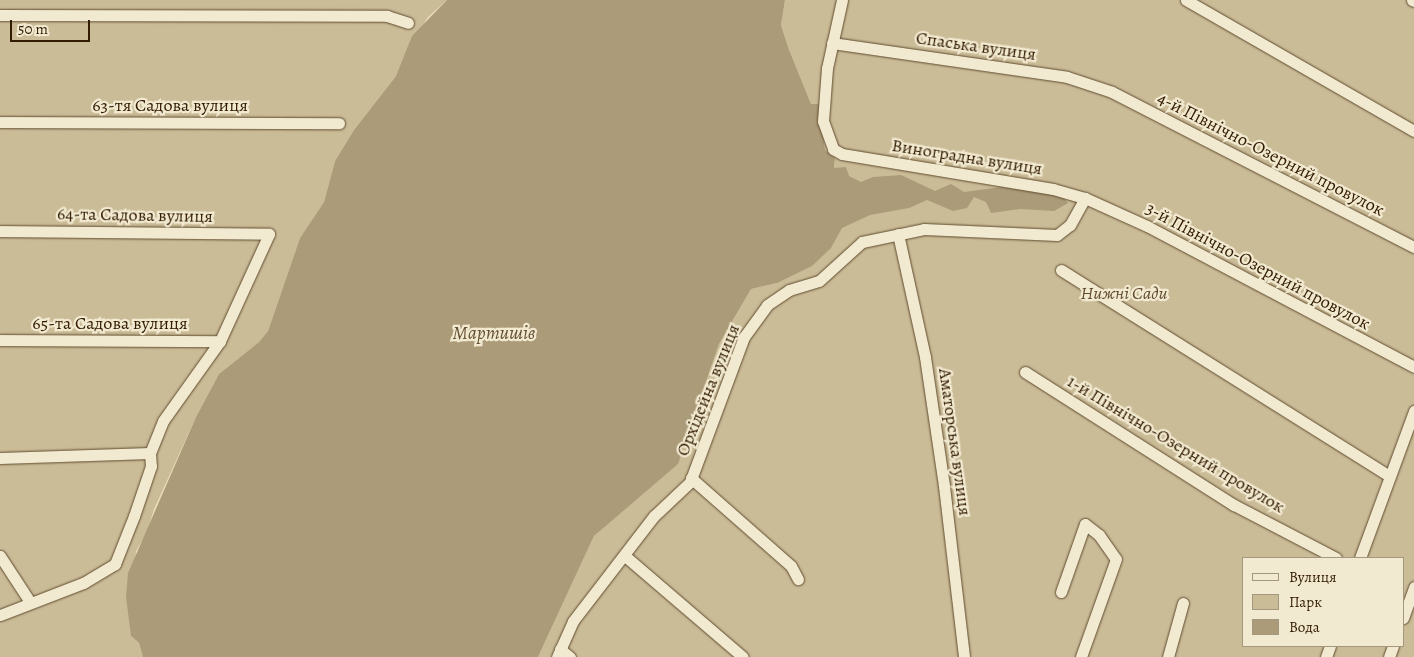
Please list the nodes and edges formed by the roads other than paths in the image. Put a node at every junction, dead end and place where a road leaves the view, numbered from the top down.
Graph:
1 (842, 0) edge
2 (1186, 0) edge
3 (0, 15) edge
4 (408, 23) dead end
5 (832, 43) junction
6 (1112, 92) joint
7 (0, 122) edge
8 (339, 123) dead end
9 (1414, 131) edge
10 (1085, 198) junction
11 (0, 231) edge
12 (898, 234) junction
13 (1414, 247) edge
14 (1062, 270) dead end
15 (0, 340) edge
16 (220, 341) junction
17 (1414, 367) edge
18 (1025, 372) dead end
19 (1414, 410) edge
20 (150, 453) junction
21 (0, 458) edge
22 (1388, 475) junction
23 (691, 478) junction
24 (0, 556) edge
25 (625, 556) junction
26 (1334, 557) edge
27 (1360, 557) edge
28 (798, 579) dead end
29 (1414, 587) edge
30 (1061, 592) dead end
31 (30, 602) junction
32 (1183, 603) dead end
33 (0, 615) edge
34 (1404, 615) edge
35 (559, 653) edge
36 (570, 657) edge
37 (743, 657) edge
38 (964, 657) edge
39 (1081, 657) edge
40 (1168, 657) edge

1 - 5 street
2 - 9 street
3 - 4 street
5 - 6 street, Спаська вулиця
5 - 10 street, Виноградна вулиця
6 - 13 street, 4-й Північно-Озерний провулок
7 - 8 street, 63-тя Садова вулиця
10 - 12 street, Орхідейна вулиця
10 - 17 street, 3-й Північно-Озерний провулок
11 - 16 street, 64-та Садова вулиця
12 - 23 street, Орхідейна вулиця
12 - 38 street, Аматорська вулиця
14 - 22 street
15 - 16 street, 65-та Садова вулиця
16 - 20 street
18 - 26 street, 1-й Північно-Озерний провулок
19 - 22 street
20 - 21 street
20 - 31 street
22 - 27 street
23 - 25 street, Орхідейна вулиця
23 - 28 street
24 - 31 street
25 - 35 street, Орхідейна вулиця
25 - 37 street
29 - 34 street
30 - 39 street
31 - 33 street
32 - 40 street
35 - 36 street

